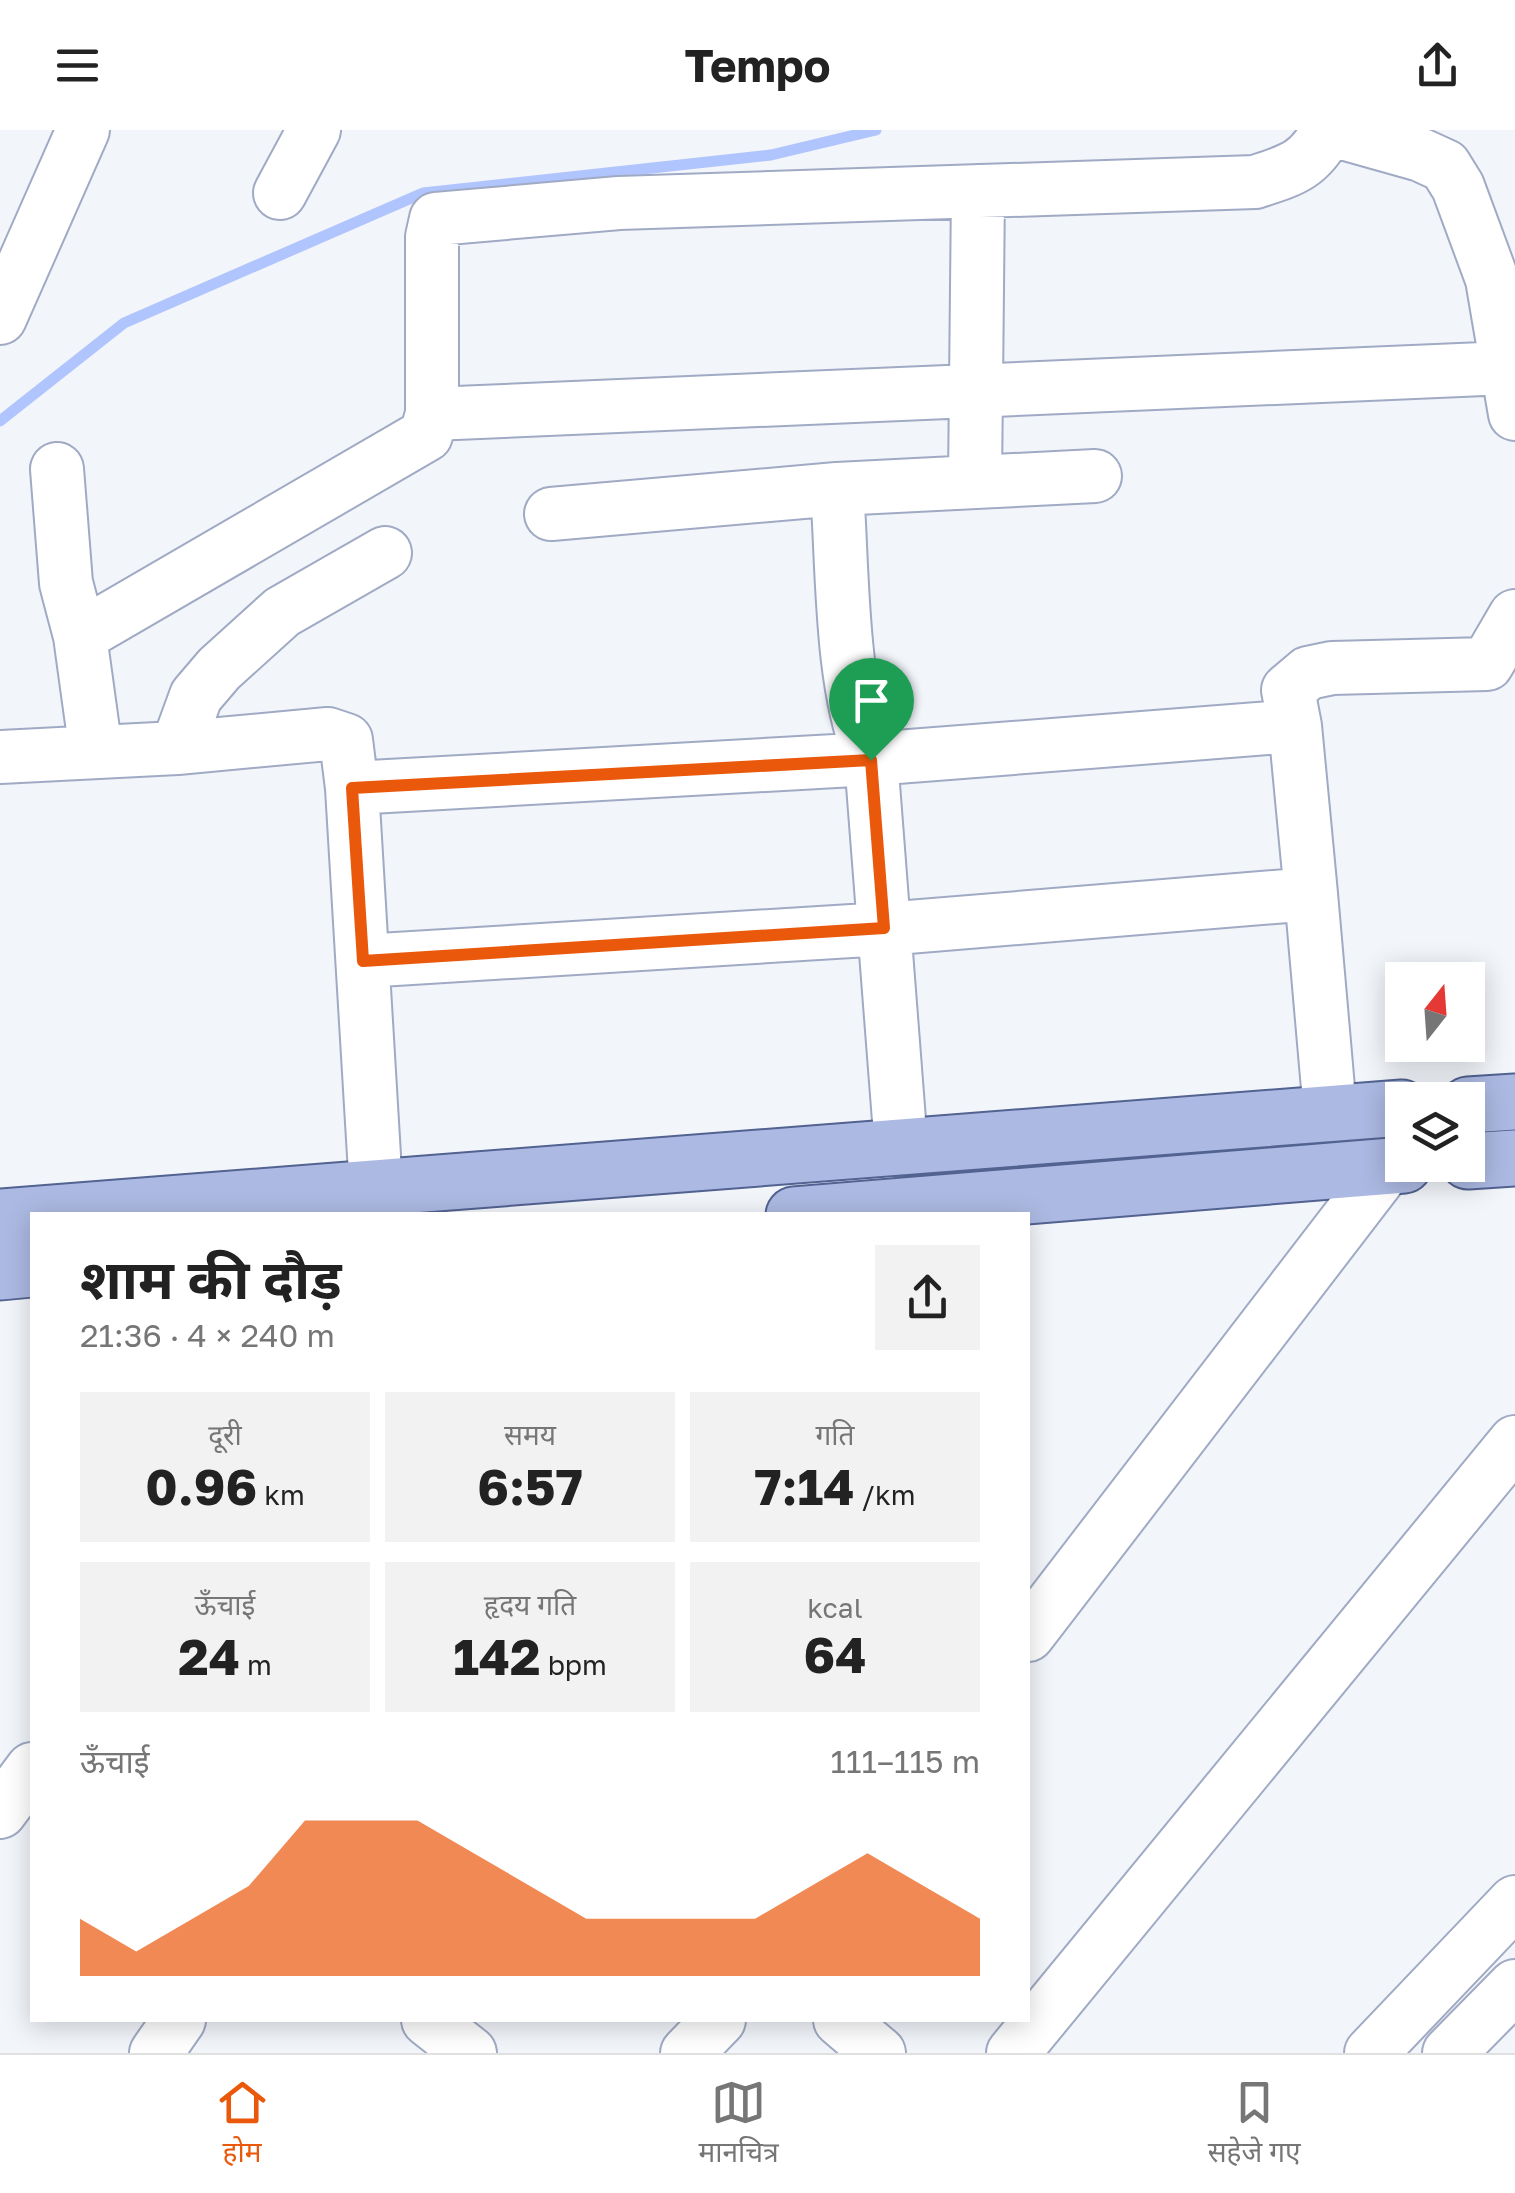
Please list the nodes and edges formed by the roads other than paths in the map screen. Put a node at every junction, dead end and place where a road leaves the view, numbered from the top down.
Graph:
1 (83, 130) edge
2 (314, 130) edge
3 (1330, 130) edge
4 (978, 191) junction
5 (280, 192) dead end
6 (1, 314) edge
7 (1509, 354) edge
8 (976, 392) junction
9 (432, 414) junction
10 (57, 470) dead end
11 (1095, 476) dead end
12 (975, 482) junction
13 (838, 489) junction
14 (550, 514) dead end
15 (386, 553) dead end
16 (1515, 616) edge
17 (80, 636) junction
18 (1295, 726) junction
19 (178, 748) junction
20 (96, 752) junction
21 (0, 757) edge
22 (871, 760) junction
23 (352, 788) junction
24 (1312, 894) junction
25 (884, 928) junction
26 (363, 961) junction
27 (1515, 1102) edge
28 (1485, 1104) edge
29 (1385, 1109) edge
30 (1330, 1111) junction
31 (901, 1146) junction
32 (1515, 1158) edge
33 (1485, 1160) edge
34 (1385, 1167) edge
35 (1385, 1180) edge
36 (376, 1189) junction
37 (958, 1208) edge
38 (67, 1212) edge
39 (864, 1212) edge
40 (30, 1215) edge
41 (0, 1217) edge
42 (30, 1270) edge
43 (0, 1272) edge
44 (1515, 1442) edge
45 (1030, 1632) edge
46 (30, 1772) edge
47 (0, 1812) edge
48 (1515, 1902) edge
49 (1515, 1986) edge
50 (179, 2022) edge
51 (717, 2022) edge
52 (842, 2022) edge
53 (156, 2053) edge
54 (687, 2053) edge
55 (878, 2053) edge
56 (1013, 2053) edge
57 (1371, 2053) edge
58 (1449, 2053) edge

1 - 6 street
2 - 5 street
3 - 4 street
3 - 7 street
4 - 8 street
4 - 9 street
7 - 8 street
8 - 9 street
8 - 12 street
9 - 17 street
10 - 17 street
11 - 12 street
12 - 13 street
13 - 14 street
13 - 22 street
15 - 19 street
16 - 18 street
17 - 20 street
18 - 22 street
18 - 24 street
19 - 20 street
19 - 23 street
20 - 21 street
22 - 23 street
22 - 25 street
23 - 26 street
24 - 25 street
24 - 30 street
25 - 26 street
25 - 31 street
26 - 36 street
27 - 28 main road
29 - 30 main road
30 - 31 main road
31 - 36 main road
32 - 33 main road
34 - 37 main road
35 - 45 street
36 - 38 main road
37 - 39 main road
40 - 41 main road
42 - 43 main road
44 - 56 street
46 - 47 street
48 - 57 street
49 - 58 street
50 - 53 street
51 - 54 street
52 - 55 street

